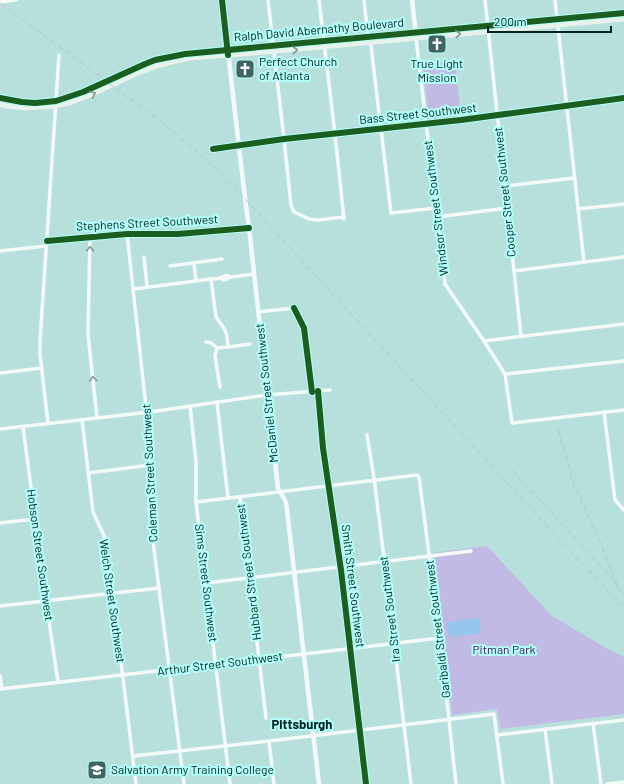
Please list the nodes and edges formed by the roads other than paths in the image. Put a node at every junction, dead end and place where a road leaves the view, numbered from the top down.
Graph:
1 (16, 0) edge
2 (222, 0) edge
3 (268, 0) edge
4 (318, 0) edge
5 (364, 0) edge
6 (412, 0) edge
7 (485, 0) edge
8 (555, 0) edge
9 (0, 2) edge
10 (624, 13) edge
11 (624, 19) edge
12 (557, 23) junction
13 (488, 29) junction
14 (416, 35) junction
15 (369, 39) junction
16 (323, 44) junction
17 (273, 45) junction
18 (228, 52) junction
19 (274, 52) junction
20 (59, 55) dead end
21 (0, 98) edge
22 (624, 98) edge
23 (56, 103) junction
24 (0, 104) edge
25 (566, 105) junction
26 (497, 116) junction
27 (426, 124) junction
28 (381, 129) junction
29 (335, 134) junction
30 (284, 139) junction
31 (239, 145) junction
32 (213, 149) dead end
33 (574, 178) junction
34 (505, 186) junction
35 (624, 204) edge
36 (436, 208) junction
37 (507, 208) junction
38 (578, 209) junction
39 (437, 216) junction
40 (249, 228) junction
41 (127, 234) junction
42 (90, 237) junction
43 (47, 241) junction
44 (46, 246) junction
45 (0, 252) edge
46 (144, 257) dead end
47 (624, 258) edge
48 (222, 259) dead end
49 (584, 262) junction
50 (194, 264) junction
51 (170, 266) dead end
52 (514, 270) junction
53 (254, 274) junction
54 (211, 279) junction
55 (196, 281) junction
56 (147, 286) junction
57 (134, 289) junction
58 (258, 312) junction
59 (624, 324) edge
60 (521, 336) junction
61 (484, 341) junction
62 (206, 342) dead end
63 (250, 344) dead end
64 (228, 347) junction
65 (217, 348) junction
66 (624, 361) edge
67 (42, 368) junction
68 (0, 373) edge
69 (505, 374) junction
70 (220, 386) dead end
71 (330, 390) dead end
72 (318, 391) junction
73 (312, 392) junction
74 (267, 395) junction
75 (217, 402) junction
76 (190, 406) junction
77 (624, 410) edge
78 (147, 412) junction
79 (604, 412) junction
80 (97, 418) junction
81 (82, 420) junction
82 (48, 424) junction
83 (23, 427) junction
84 (0, 429) edge
85 (367, 435) dead end
86 (151, 465) junction
87 (88, 473) junction
88 (374, 480) junction
89 (328, 486) junction
90 (280, 492) junction
91 (240, 497) junction
92 (228, 498) junction
93 (196, 502) junction
94 (624, 510) edge
95 (35, 519) junction
96 (0, 523) edge
97 (471, 551) dead end
98 (429, 556) junction
99 (385, 561) junction
100 (340, 566) junction
101 (294, 572) junction
102 (250, 578) junction
103 (206, 583) junction
104 (159, 588) junction
105 (112, 593) junction
106 (46, 601) junction
107 (0, 606) edge
108 (440, 638) junction
109 (394, 643) junction
110 (350, 649) junction
111 (304, 654) junction
112 (259, 659) junction
113 (216, 664) junction
114 (170, 670) junction
115 (122, 675) junction
116 (0, 676) edge
117 (58, 682) junction
118 (1, 689) edge
119 (266, 718) dead end
120 (448, 720) junction
121 (623, 720) edge
122 (593, 723) junction
123 (404, 725) junction
124 (545, 729) junction
125 (360, 730) junction
126 (497, 735) junction
127 (313, 736) junction
128 (269, 741) junction
129 (226, 746) junction
130 (180, 751) junction
131 (132, 756) junction
132 (624, 782) edge
133 (136, 784) edge
134 (184, 784) edge
135 (230, 784) edge
136 (274, 784) edge
137 (319, 784) edge
138 (366, 784) edge
139 (411, 784) edge
140 (456, 784) edge
141 (503, 784) edge
142 (552, 784) edge
143 (601, 784) edge
144 (607, 784) edge

1 - 9 street
2 - 18 street, McDaniel Street Southwest
3 - 17 street
4 - 16 street
5 - 15 street
6 - 14 street, Windsor Street Southwest
7 - 13 street, Cooper Street Southwest
8 - 12 street
10 - 12 main road, Ralph David Abernathy Boulevard
11 - 12 main road, Ralph David Abernathy Boulevard
12 - 13 main road, Ralph David Abernathy Boulevard
12 - 25 street
13 - 14 main road, Ralph David Abernathy Boulevard
13 - 26 street, Cooper Street Southwest
14 - 15 main road, Ralph David Abernathy Boulevard
14 - 27 street, Windsor Street Southwest
15 - 16 main road, Ralph David Abernathy Boulevard
15 - 28 street
16 - 17 main road, Ralph David Abernathy Boulevard
19 -> 16 main road, Ralph David Abernathy Boulevard
16 - 29 street
17 - 18 main road, Ralph David Abernathy Boulevard
17 - 19 street
18 - 19 main road, Ralph David Abernathy Boulevard
18 - 23 main road, Ralph David Abernathy Boulevard
18 - 31 street, McDaniel Street Southwest
19 - 30 street
20 - 23 street
21 - 23 main road, Ralph David Abernathy Boulevard
22 - 25 street, Bass Street Southwest
23 - 24 main road, Ralph David Abernathy Boulevard
23 - 43 street
25 - 26 street, Bass Street Southwest
25 - 33 street
26 - 27 street, Bass Street Southwest
26 - 34 street, Cooper Street Southwest
27 - 28 street, Bass Street Southwest
27 - 36 street, Windsor Street Southwest
28 - 29 street, Bass Street Southwest
28 - 36 street
29 - 30 street, Bass Street Southwest
29 - 30 street
30 - 31 street, Bass Street Southwest
31 - 32 street, Bass Street Southwest
31 - 40 street, McDaniel Street Southwest
33 - 34 street
33 - 38 street
34 - 37 street, Cooper Street Southwest
35 - 38 street
36 - 39 street, Windsor Street Southwest
37 - 39 street
37 - 52 street, Cooper Street Southwest
38 - 49 street
39 - 61 street, Windsor Street Southwest
40 - 41 street, Stephens Street Southwest
40 - 53 street, McDaniel Street Southwest
41 - 42 street, Stephens Street Southwest
41 - 57 street, Coleman Street Southwest
42 - 43 street, Stephens Street Southwest
80 -> 42 street
43 - 44 street
44 - 45 street
44 - 67 street
46 - 56 street
47 - 49 street
48 - 50 street
49 - 52 street
50 - 51 street
50 - 55 street
52 - 60 street, Cooper Street Southwest
53 - 54 street
53 - 58 street, McDaniel Street Southwest
54 - 55 street
54 - 64 street
55 - 56 street
56 - 57 street
57 - 78 street, Coleman Street Southwest
58 - 73 street
58 - 74 street, McDaniel Street Southwest
59 - 60 street
60 - 61 street
61 - 69 street, Windsor Street Southwest
62 - 65 street
63 - 64 street
64 - 65 street
65 - 70 street
66 - 69 street
67 - 68 street
67 - 82 street
69 - 79 street, Windsor Street Southwest
71 - 72 street
72 - 73 street
72 - 89 street, Smith Street Southwest
73 - 74 street
74 - 75 street
74 - 90 street, McDaniel Street Southwest
75 - 76 street
75 - 92 street, Hubbard Street Southwest
76 - 78 street
76 - 93 street, Sims Street Southwest
77 - 79 street
78 - 80 street
78 - 86 street, Coleman Street Southwest
79 - 94 street
80 - 81 street
81 - 82 street
81 - 87 street, Welch Street Southwest
82 - 83 street
83 - 84 street
83 - 95 street, Hobson Street Southwest
85 - 88 street, Ira Street Southwest
86 - 87 street
86 - 104 street, Coleman Street Southwest
87 - 105 street, Welch Street Southwest
88 - 89 street
88 - 98 street, Garibaldi Street Southwest
88 - 99 street, Ira Street Southwest
89 - 90 street
89 - 100 street, Smith Street Southwest
90 - 91 street
90 - 101 street, McDaniel Street Southwest
91 - 92 street
91 - 102 street, Hubbard Street Southwest
92 - 93 street
93 - 103 street, Sims Street Southwest
95 - 96 street
95 - 106 street, Hobson Street Southwest
97 - 98 street
98 - 99 street
98 - 108 street, Garibaldi Street Southwest
99 - 100 street
99 - 109 street, Ira Street Southwest
100 - 101 street
100 - 110 street, Smith Street Southwest
101 - 102 street
101 - 111 street, McDaniel Street Southwest
102 - 103 street
102 - 112 street, Hubbard Street Southwest
103 - 113 street, Sims Street Southwest
104 - 105 street
104 - 114 street, Coleman Street Southwest
105 - 106 street
105 - 115 street, Welch Street Southwest
106 - 107 street
106 - 117 street, Hobson Street Southwest
108 - 109 street, Arthur Street Southwest
108 - 120 street, Garibaldi Street Southwest
109 - 110 street, Arthur Street Southwest
109 - 123 street, Ira Street Southwest
110 - 111 street, Arthur Street Southwest
110 - 125 street, Smith Street Southwest
111 - 112 street, Arthur Street Southwest
111 - 127 street, McDaniel Street Southwest
112 - 113 street, Arthur Street Southwest
112 - 119 street, Hubbard Street Southwest
113 - 114 street, Arthur Street Southwest
113 - 129 street, Sims Street Southwest
114 - 115 street, Arthur Street Southwest
114 - 130 street, Coleman Street Southwest
115 - 117 street, Arthur Street Southwest
115 - 131 street, Welch Street Southwest
116 - 118 street
117 - 118 street, Arthur Street Southwest
120 - 123 street
120 - 126 street
120 - 140 street, Garibaldi Street Southwest
121 - 122 street
122 - 124 street
122 - 143 street
123 - 125 street
123 - 139 street, Ira Street Southwest
124 - 126 street
124 - 142 street
125 - 127 street
125 - 138 street, Smith Street Southwest
126 - 141 street
127 - 128 street
127 - 137 street, McDaniel Street Southwest
128 - 129 street
128 - 136 street
129 - 130 street
129 - 135 street, Sims Street Southwest
130 - 131 street
130 - 134 street, Coleman Street Southwest
131 - 133 street, Welch Street Southwest
132 - 144 street

